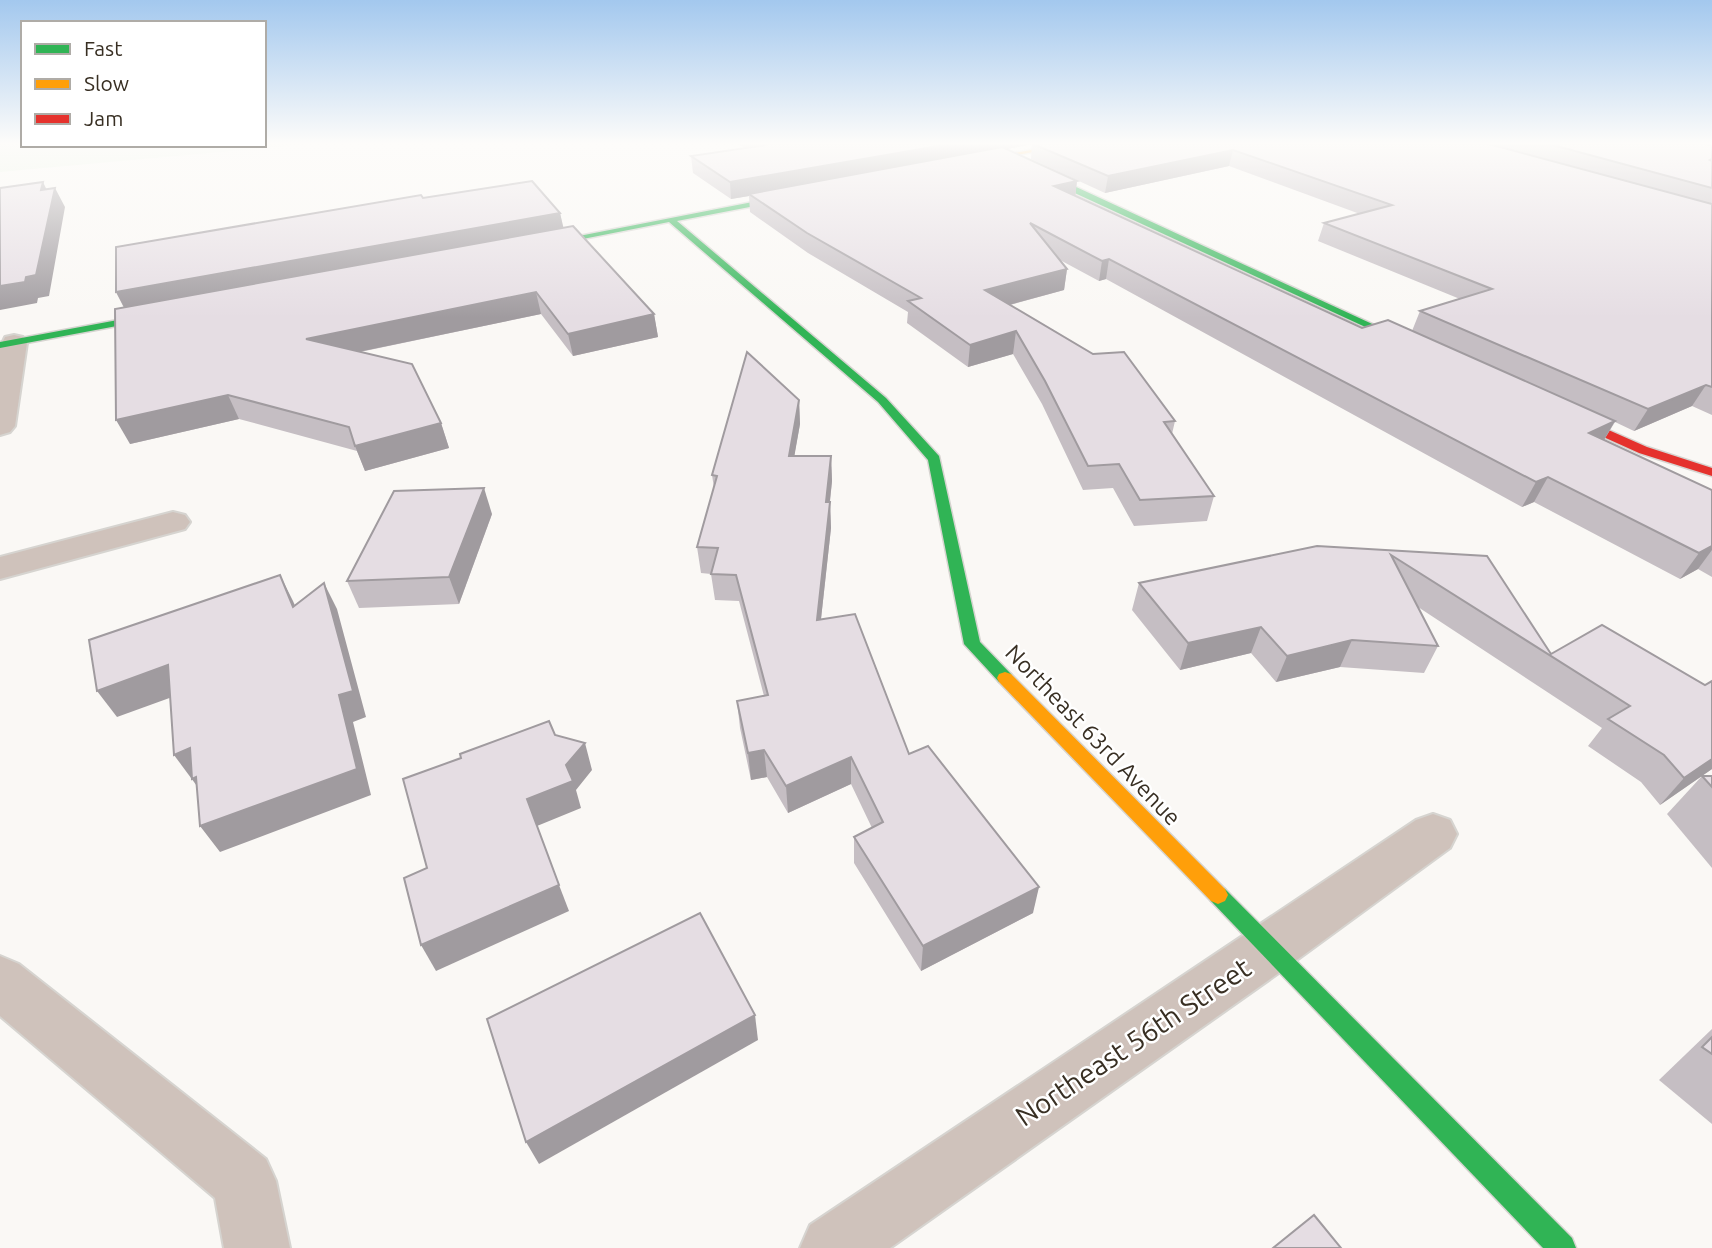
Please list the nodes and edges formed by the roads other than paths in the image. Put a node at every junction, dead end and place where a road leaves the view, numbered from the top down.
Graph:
1 (763, 202) edge
2 (1103, 202) edge
3 (671, 220) junction
4 (522, 247) edge
5 (183, 311) edge
6 (7, 344) edge
7 (1436, 355) edge
8 (1546, 406) edge
9 (0, 425) edge
10 (1712, 472) edge
11 (173, 522) dead end
12 (0, 568) edge
13 (1433, 834) dead end
14 (1271, 948) junction
15 (0, 982) edge
16 (257, 1248) edge
17 (832, 1248) edge
18 (1562, 1248) edge

1 - 3 street
2 - 7 street
3 - 4 street
3 - 14 street, Northeast 63rd Avenue
5 - 6 street
6 - 9 street
8 - 10 street
11 - 12 street
13 - 14 street, Northeast 56th Street
14 - 17 street, Northeast 56th Street
14 - 18 street, Northeast 63rd Avenue
15 - 16 street

